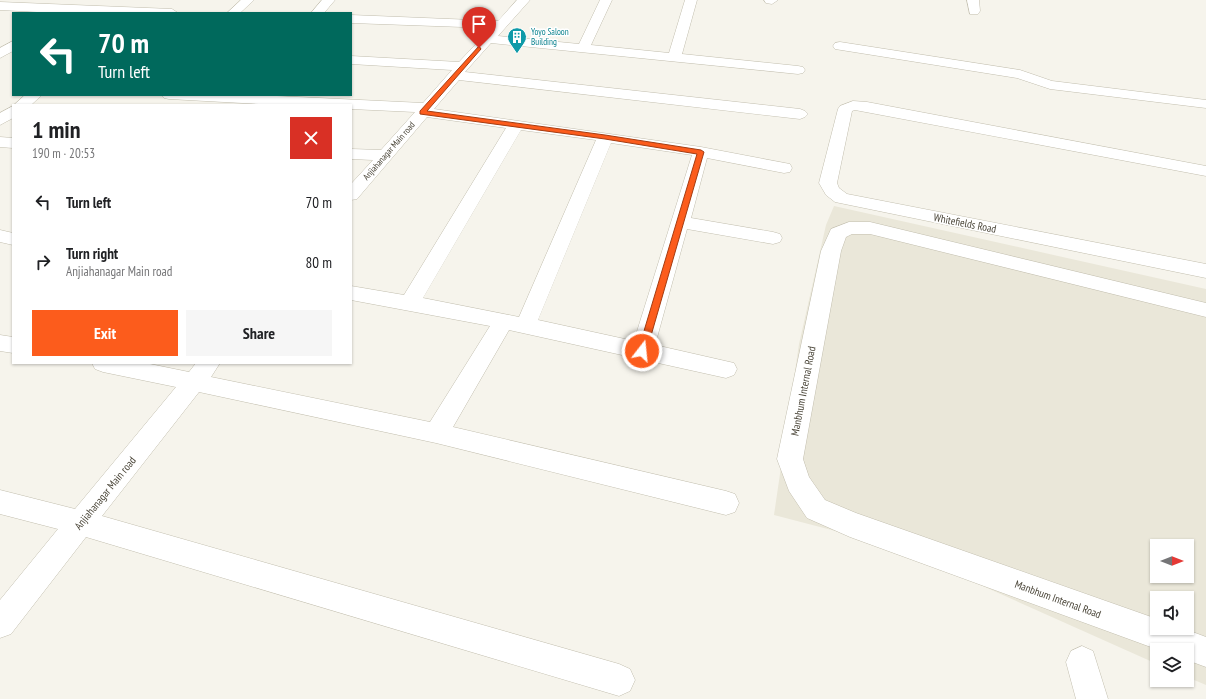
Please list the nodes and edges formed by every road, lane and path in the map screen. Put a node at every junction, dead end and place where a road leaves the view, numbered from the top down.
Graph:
1 (82, 0) edge
2 (134, 0) edge
3 (177, 0) edge
4 (248, 0) edge
5 (329, 0) edge
6 (524, 0) edge
7 (606, 0) edge
8 (691, 0) edge
9 (5, 4) edge
10 (64, 12) edge
11 (116, 12) joint
12 (165, 12) edge
13 (233, 12) edge
14 (318, 12) edge
15 (352, 19) edge
16 (501, 25) junction
17 (488, 39) junction
18 (12, 46) edge
19 (840, 46) dead end
20 (583, 49) junction
21 (0, 54) edge
22 (674, 57) junction
23 (352, 60) edge
24 (459, 70) junction
25 (798, 70) dead end
26 (34, 96) edge
27 (183, 96) edge
28 (240, 100) edge
29 (22, 104) edge
30 (314, 104) edge
31 (1206, 104) edge
32 (352, 106) edge
33 (424, 110) junction
34 (12, 112) edge
35 (800, 114) dead end
36 (0, 120) edge
37 (516, 125) junction
38 (605, 137) junction
39 (0, 142) edge
40 (12, 143) edge
41 (701, 152) junction
42 (352, 154) edge
43 (386, 155) junction
44 (784, 168) dead end
45 (1206, 171) edge
46 (352, 194) edge
47 (680, 222) junction
48 (0, 236) edge
49 (773, 238) dead end
50 (12, 239) edge
51 (1206, 271) edge
52 (352, 293) edge
53 (410, 302) junction
54 (1206, 310) edge
55 (504, 321) junction
56 (526, 325) junction
57 (0, 343) edge
58 (12, 345) edge
59 (642, 351) junction
60 (114, 364) edge
61 (726, 369) dead end
62 (202, 372) edge
63 (436, 433) junction
64 (0, 502) edge
65 (726, 503) dead end
66 (81, 523) junction
67 (0, 623) edge
68 (1206, 652) edge
69 (1082, 662) dead end
70 (619, 680) dead end
71 (1092, 699) edge

1 - 10 street
2 - 11 street
3 - 12 street
4 - 13 street
5 - 14 street
6 - 16 street, Anjiahanagar Main road
7 - 20 street
8 - 22 street
9 - 10 street
10 - 11 street
15 - 16 street
16 - 17 street, Anjiahanagar Main road
17 - 20 street
17 - 24 street, Anjiahanagar Main road
18 - 21 street
19 - 31 street
20 - 22 street
22 - 25 street
23 - 24 street
24 - 33 street, Anjiahanagar Main road
24 - 35 street
26 - 29 street
27 - 28 street
28 - 30 street
32 - 33 street
33 - 37 street
33 - 43 street, Anjiahanagar Main road
34 - 36 street
37 - 38 street
37 - 53 street
38 - 41 street
38 - 56 street
39 - 40 street
41 - 44 street
41 - 47 street
42 - 43 street
43 - 46 street, Anjiahanagar Main road
45 - 51 street, Whitefields Road
47 - 49 street
47 - 59 street
48 - 50 street
52 - 53 street
53 - 55 street
54 - 68 street, Manbhum Internal Road
55 - 56 street
55 - 63 street
56 - 59 street
57 - 58 street
59 - 61 street
60 - 62 street
62 - 63 street
62 - 66 street, Anjiahanagar Main road
63 - 65 street
64 - 66 street
66 - 67 street, Anjiahanagar Main road
66 - 70 street
69 - 71 street

